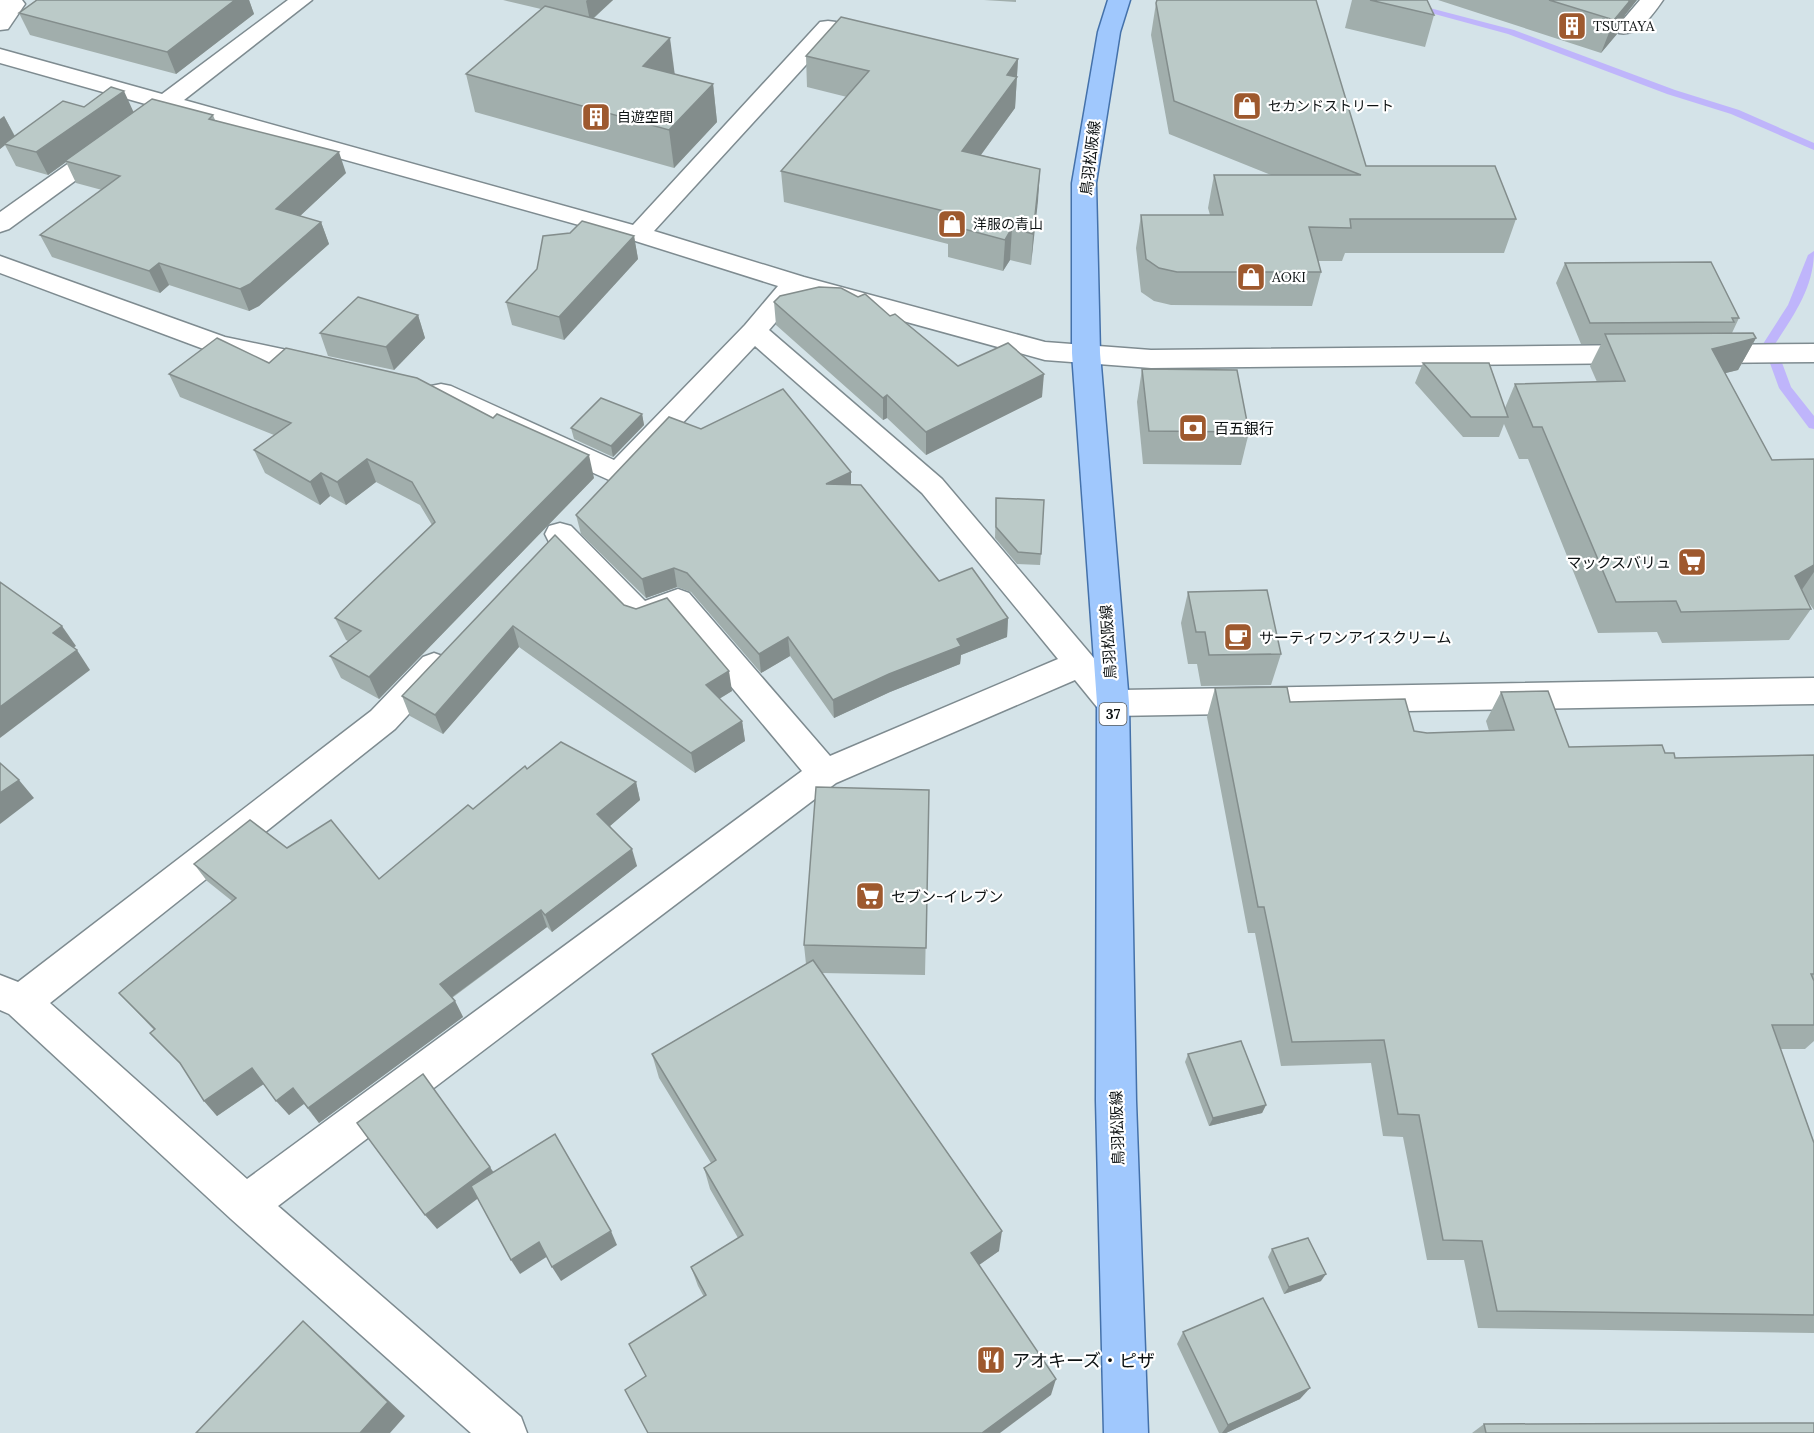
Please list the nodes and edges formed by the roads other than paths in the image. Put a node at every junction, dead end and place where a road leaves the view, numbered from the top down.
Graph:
1 (6, 0) edge
2 (301, 0) edge
3 (1119, 0) edge
4 (1652, 0) edge
5 (0, 24) edge
6 (828, 27) edge
7 (1627, 28) dead end
8 (0, 56) edge
9 (166, 104) junction
10 (0, 224) edge
11 (638, 234) junction
12 (0, 264) edge
13 (795, 284) junction
14 (754, 331) junction
15 (1086, 353) junction
16 (1803, 353) edge
17 (343, 371) edge
18 (421, 387) edge
19 (618, 474) junction
20 (560, 534) junction
21 (536, 559) edge
22 (456, 644) edge
23 (1082, 663) junction
24 (1814, 691) edge
25 (1113, 703) junction
26 (824, 773) junction
27 (11, 997) edge
28 (246, 1204) junction
29 (505, 1433) edge
30 (1126, 1433) edge

1 - 5 street
2 - 9 street
3 - 15 main road, 鳥羽松阪線 / 37
4 - 7 street
6 - 11 street
8 - 9 street
9 - 10 street
9 - 11 street
11 - 13 street
12 - 17 street
13 - 14 street
13 - 15 street
14 - 19 street
14 - 23 street
15 - 16 street
15 - 25 main road, 鳥羽松阪線 / 37
18 - 19 street
19 - 20 street
20 - 21 street
20 - 26 street
22 - 27 street
23 - 25 street
23 - 26 street
24 - 25 street
25 - 30 main road, 鳥羽松阪線 / 37
26 - 28 street
27 - 28 street
28 - 29 street

